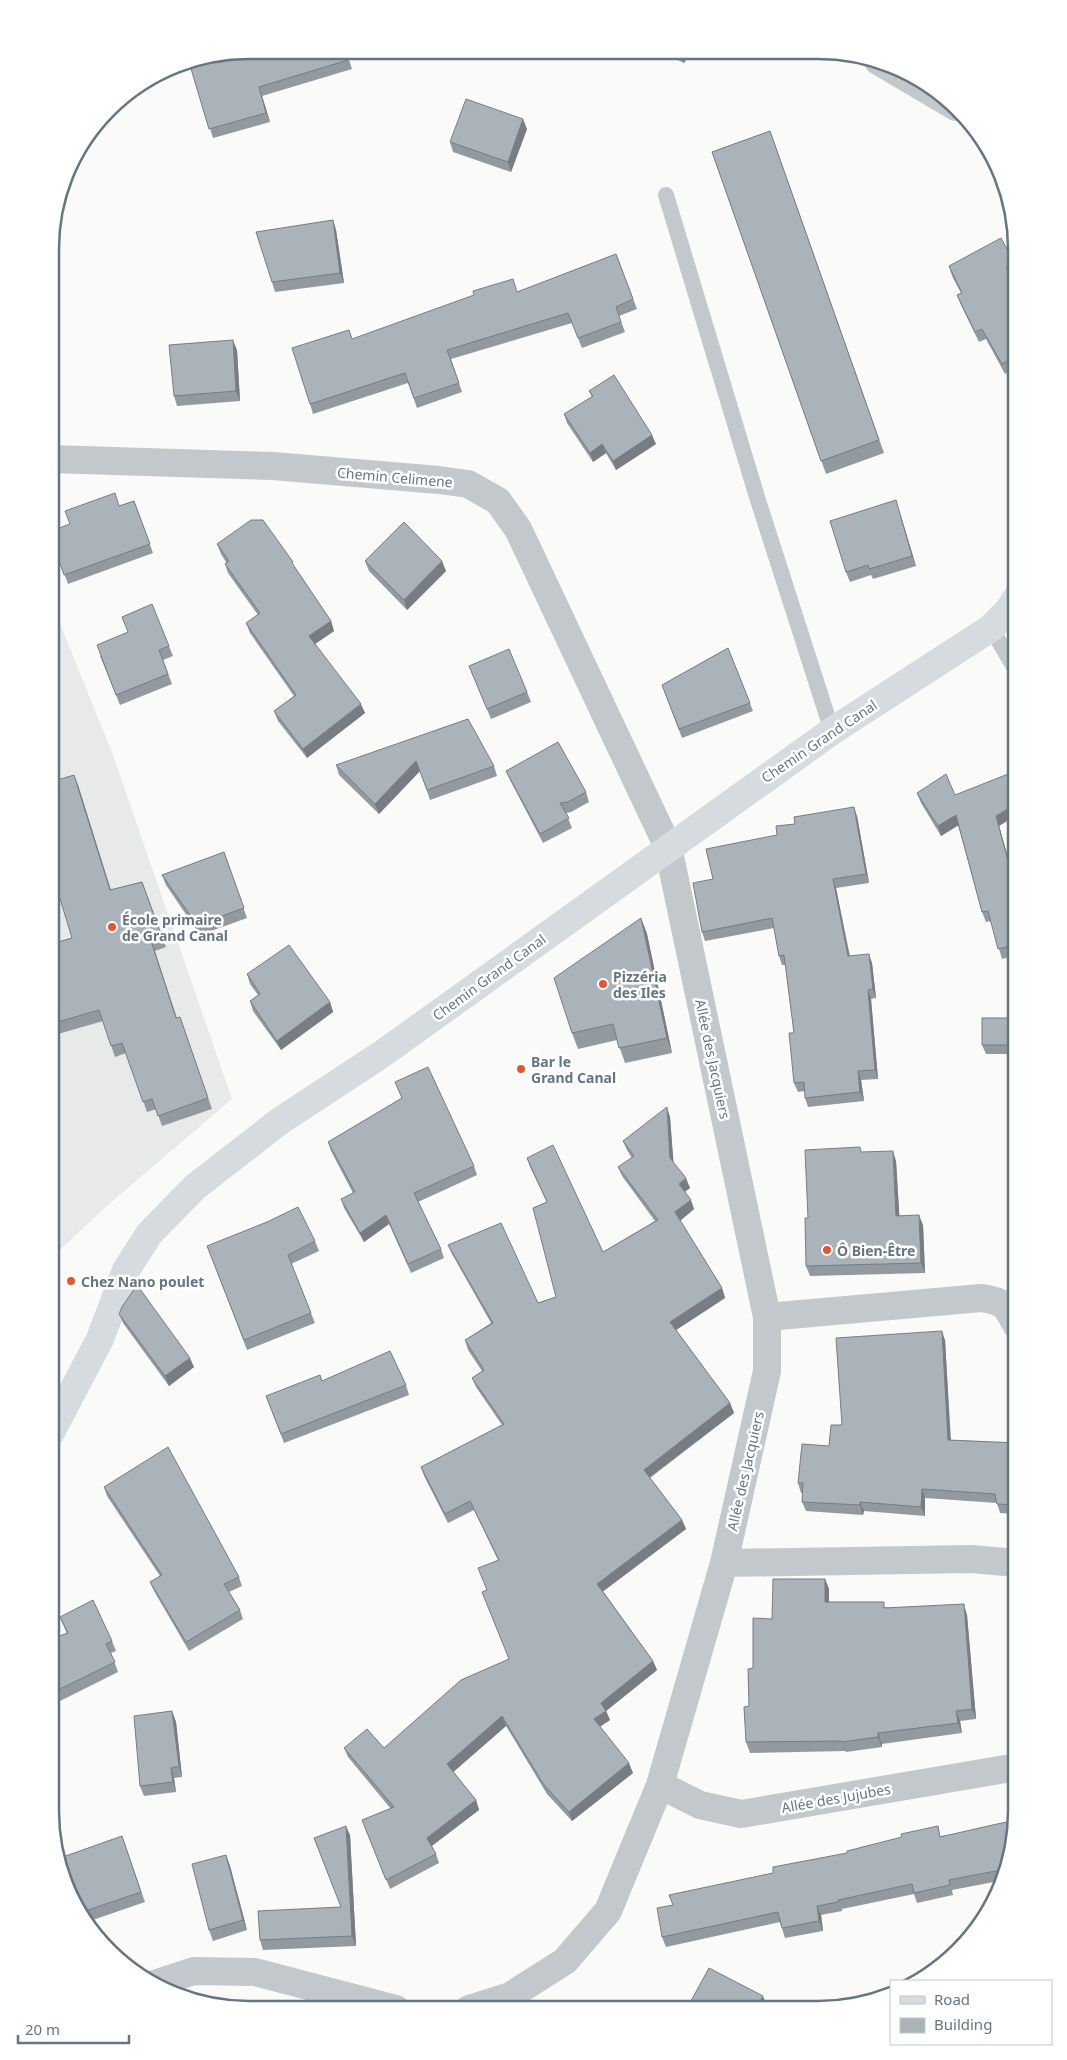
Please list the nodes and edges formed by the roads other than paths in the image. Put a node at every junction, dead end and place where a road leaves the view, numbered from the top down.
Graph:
1 (666, 195) dead end
2 (59, 459) edge
3 (1008, 610) edge
4 (991, 628) junction
5 (1008, 657) edge
6 (832, 731) junction
7 (668, 847) junction
8 (1008, 1310) edge
9 (767, 1317) junction
10 (59, 1417) edge
11 (1008, 1561) edge
12 (724, 1563) junction
13 (1008, 1769) edge
14 (660, 1785) junction
15 (163, 1981) edge
16 (366, 2001) edge
17 (494, 2001) edge

1 - 6 lane
2 - 7 street, Chemin Celimene
3 - 4 street, Chemin Grand Canal
4 - 5 lane
4 - 6 street, Chemin Grand Canal
6 - 7 street, Chemin Grand Canal
7 - 9 street, Allée des Jacquiers
7 - 10 street, Chemin Grand Canal
8 - 9 street
9 - 12 street, Allée des Jacquiers
11 - 12 street
12 - 14 street, Allée des Jacquiers
13 - 14 street, Allée des Jujubes
14 - 17 street, Allée des Jacquiers
15 - 16 street

